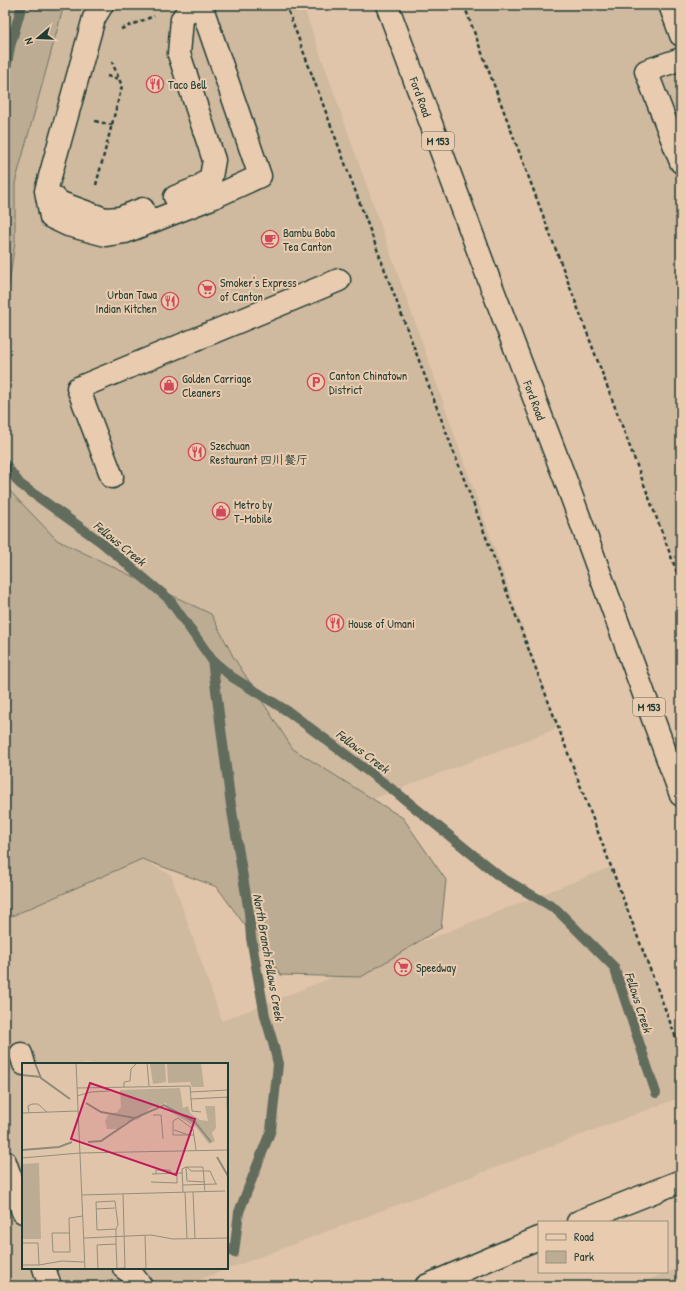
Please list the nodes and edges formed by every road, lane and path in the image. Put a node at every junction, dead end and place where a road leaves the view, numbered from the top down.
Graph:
1 (102, 5) edge
2 (194, 5) edge
3 (201, 5) edge
4 (286, 5) edge
5 (387, 5) edge
6 (464, 5) edge
7 (670, 5) edge
8 (154, 16) dead end
9 (116, 31) dead end
10 (681, 35) edge
11 (110, 58) dead end
12 (681, 59) edge
13 (107, 124) dead end
14 (112, 125) junction
15 (681, 162) edge
16 (46, 191) junction
17 (88, 213) junction
18 (339, 280) dead end
19 (112, 478) dead end
20 (681, 583) edge
21 (681, 795) edge
22 (681, 1051) edge
23 (5, 1162) edge
24 (681, 1182) edge
25 (22, 1209) edge
26 (581, 1221) edge
27 (538, 1238) edge
28 (44, 1269) edge
29 (125, 1269) edge
30 (50, 1286) edge
31 (141, 1286) edge
32 (426, 1286) edge

1 - 16 main road
2 - 17 main road
3 - 16 main road
4 - 22 path
5 - 21 main road, Ford Road / M 153
6 - 20 path
7 - 10 main road
8 - 9 path
11 - 14 path
12 - 15 main road
13 - 14 path
14 - 17 path
16 - 17 main road
18 - 19 main road
23 - 25 main road
24 - 26 main road
27 - 32 main road
28 - 30 main road
29 - 31 main road

